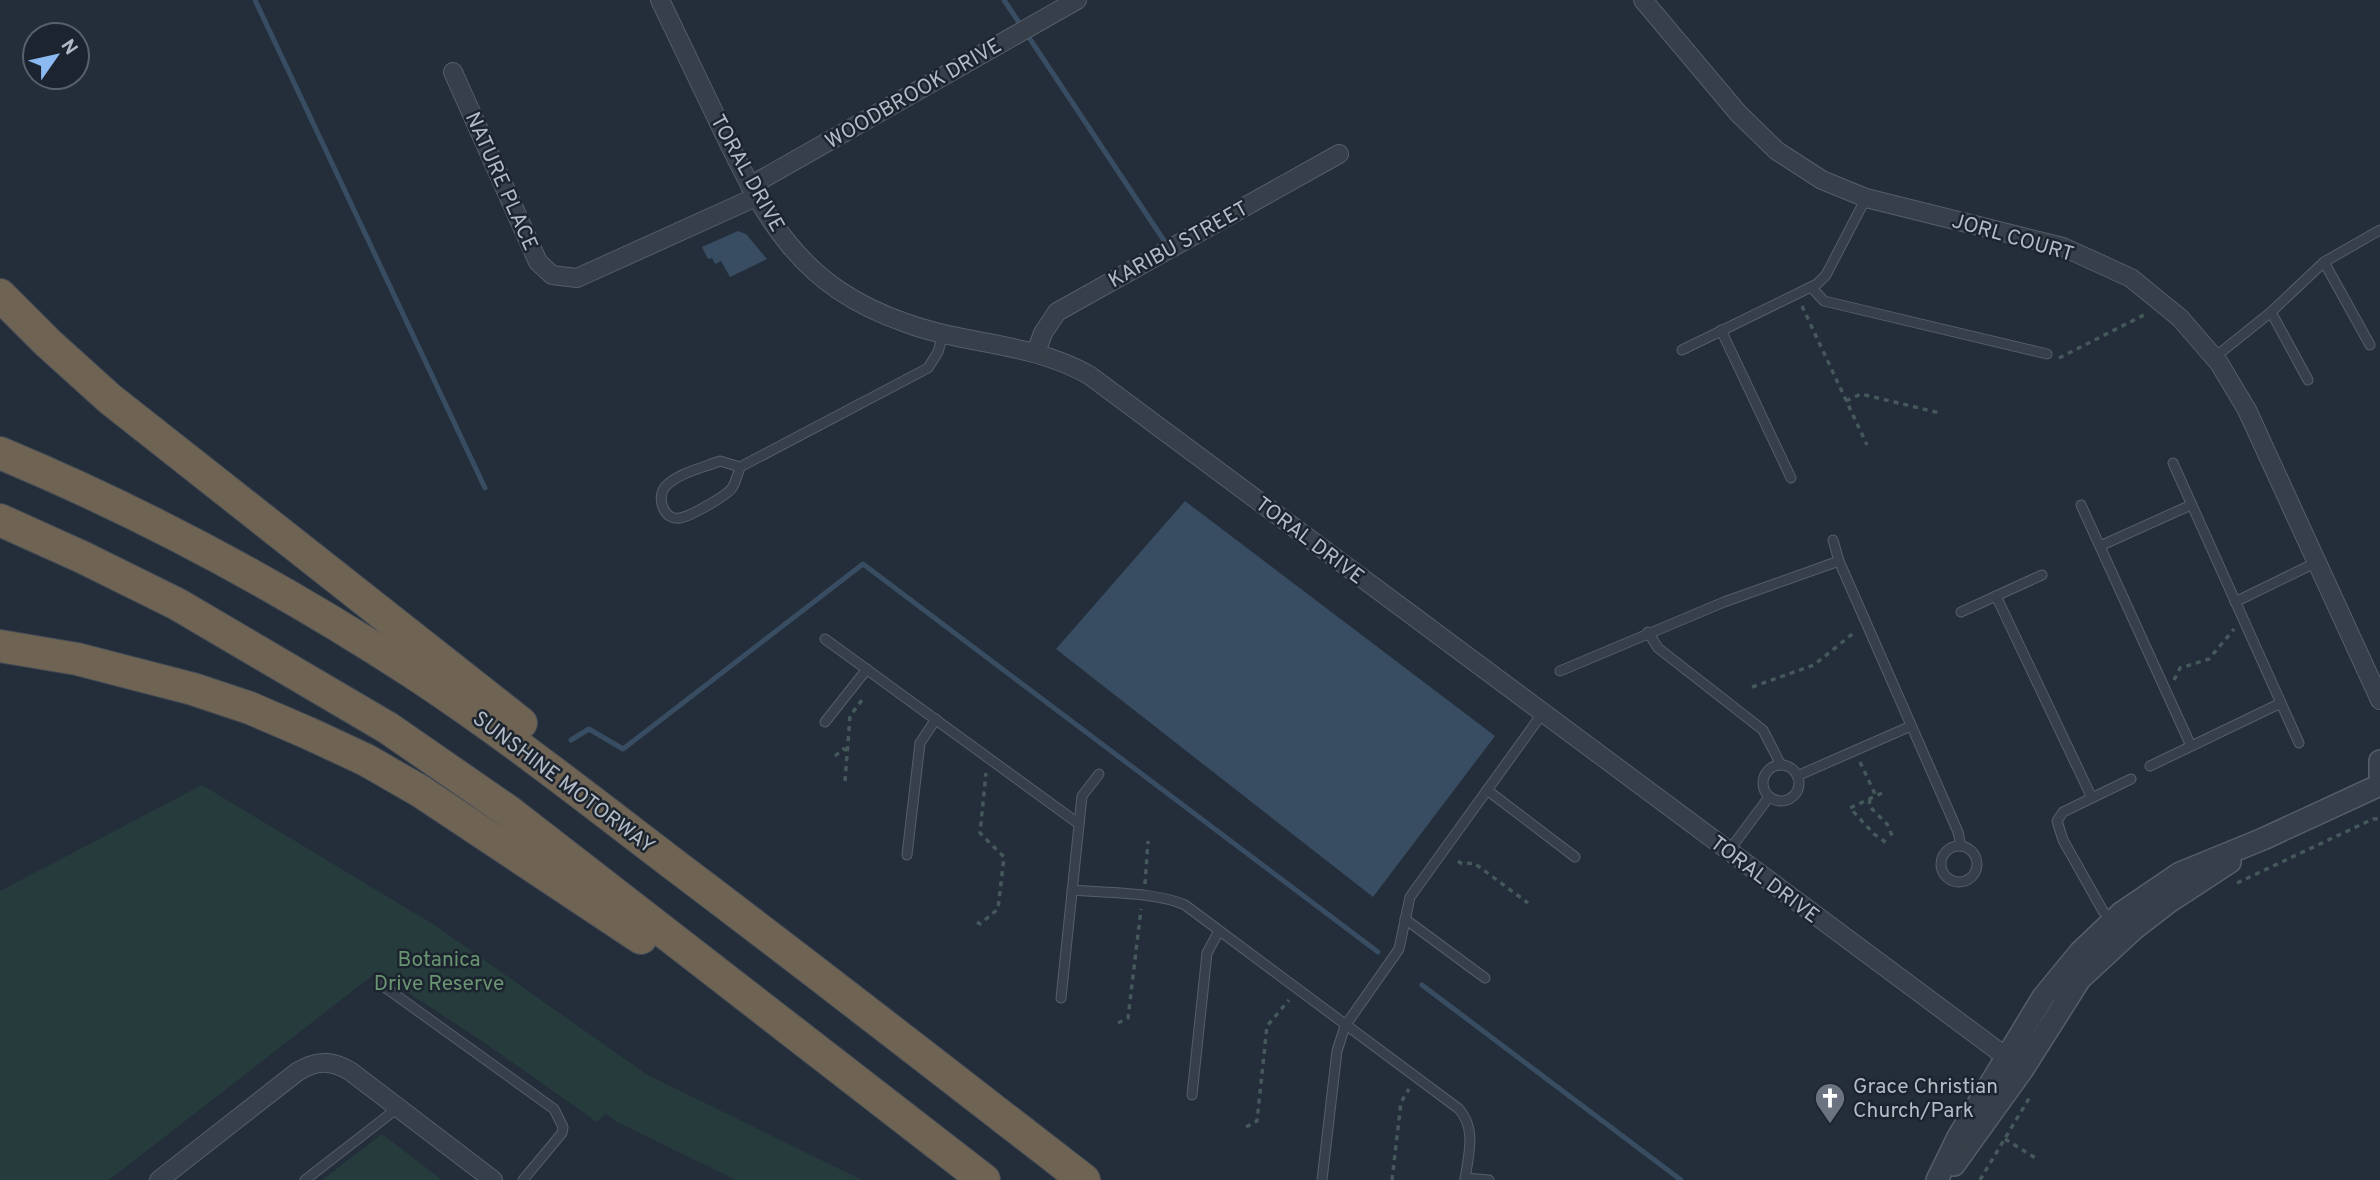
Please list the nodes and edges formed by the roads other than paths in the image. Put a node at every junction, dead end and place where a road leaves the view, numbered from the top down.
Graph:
1 (660, 0) edge
2 (1077, 0) edge
3 (1643, 0) edge
4 (453, 72) dead end
5 (1339, 154) dead end
6 (753, 191) junction
7 (1866, 198) junction
8 (2380, 230) edge
9 (2324, 262) junction
10 (1811, 288) junction
11 (0, 295) edge
12 (2272, 312) junction
13 (1721, 330) junction
14 (943, 334) junction
15 (2370, 345) dead end
16 (1682, 350) dead end
17 (1036, 352) junction
18 (2048, 354) road end
19 (2215, 357) junction
20 (2308, 380) dead end
21 (0, 453) edge
22 (2173, 463) dead end
23 (740, 467) junction
24 (1791, 478) dead end
25 (2081, 505) dead end
26 (2192, 505) junction
27 (0, 520) edge
28 (1833, 540) dead end
29 (2100, 546) junction
30 (1839, 561) junction
31 (2317, 562) junction
32 (2042, 575) dead end
33 (1996, 596) junction
34 (2235, 601) junction
35 (1961, 612) dead end
36 (1648, 632) junction
37 (825, 639) dead end
38 (0, 646) edge
39 (867, 669) junction
40 (1560, 671) dead end
41 (2380, 701) edge
42 (2281, 703) junction
43 (1542, 714) junction
44 (936, 719) junction
45 (825, 722) dead end
46 (1911, 726) junction
47 (2299, 743) dead end
48 (2191, 746) junction
49 (2380, 761) edge
50 (1781, 765) junction
51 (2150, 766) dead end
52 (1098, 774) dead end
53 (2380, 775) edge
54 (1797, 776) junction
55 (2131, 779) dead end
56 (2380, 785) edge
57 (1487, 790) junction
58 (1769, 797) junction
59 (2092, 798) junction
60 (1079, 824) junction
61 (2263, 839) junction
62 (1961, 846) junction
63 (1728, 852) junction
64 (906, 855) dead end
65 (1575, 857) dead end
66 (1072, 890) junction
67 (1405, 919) junction
68 (2113, 921) junction
69 (1219, 931) junction
70 (808, 965) junction
71 (1485, 978) dead end
72 (379, 983) dead end
73 (1061, 998) dead end
74 (1345, 1026) junction
75 (2014, 1063) junction
76 (1192, 1095) dead end
77 (888, 1106) junction
78 (399, 1107) junction
79 (1465, 1179) edge
80 (159, 1180) edge
81 (305, 1180) edge
82 (493, 1180) edge
83 (523, 1180) edge
84 (984, 1180) edge
85 (1084, 1180) edge
86 (1322, 1180) edge
87 (1489, 1180) edge
88 (1939, 1180) edge

1 - 6 street, TORAL DRIVE
2 - 6 street, WOODBROOK DRIVE
3 - 7 street, JORL COURT
4 - 6 street, NATURE PLACE
5 - 17 street, KARIBU STREET
6 - 14 street, TORAL DRIVE
7 - 10 lane
7 - 19 street, JORL COURT
8 - 9 lane
9 - 12 lane
9 - 15 lane
10 - 13 lane
10 - 18 lane
11 - 70 highway
12 - 19 lane
12 - 20 lane
13 - 16 lane
13 - 24 lane
14 - 17 street, TORAL DRIVE
14 - 23 lane
17 - 43 street, TORAL DRIVE
19 - 31 street, JORL COURT
21 - 70 highway, SUNSHINE MOTORWAY
22 - 26 lane
23 - 23 lane
25 - 29 lane
26 - 29 lane
26 - 34 lane
27 - 77 highway
28 - 30 lane
29 - 48 lane
30 - 36 lane
30 - 46 lane
31 - 34 lane
31 - 41 street, JORL COURT
32 - 33 lane
33 - 35 lane
33 - 59 lane
34 - 42 lane
36 - 40 lane
36 - 50 lane
37 - 39 lane
38 - 77 highway
39 - 44 lane
39 - 45 lane
42 - 47 lane
42 - 48 lane
43 - 57 lane
43 - 63 street, TORAL DRIVE
44 - 60 lane
44 - 64 lane
46 - 54 lane
46 - 62 lane
48 - 51 lane
49 - 53 street
50 - 54 lane
50 - 58 lane
52 - 60 lane
54 - 58 lane
55 - 59 lane
56 - 61 street
57 - 65 lane
57 - 67 lane
58 - 63 lane
59 - 68 lane
60 - 66 lane
61 - 68 street
61 - 75 street
62 - 62 lane
63 - 75 street, TORAL DRIVE
66 - 69 lane
66 - 73 lane
67 - 71 lane
67 - 74 lane
68 - 75 street
69 - 74 lane
69 - 76 lane
70 - 85 highway, SUNSHINE MOTORWAY
72 - 83 lane
74 - 79 lane
74 - 86 lane
75 - 88 street
77 - 84 highway
78 - 80 street
78 - 81 lane
78 - 82 street
79 - 87 lane

